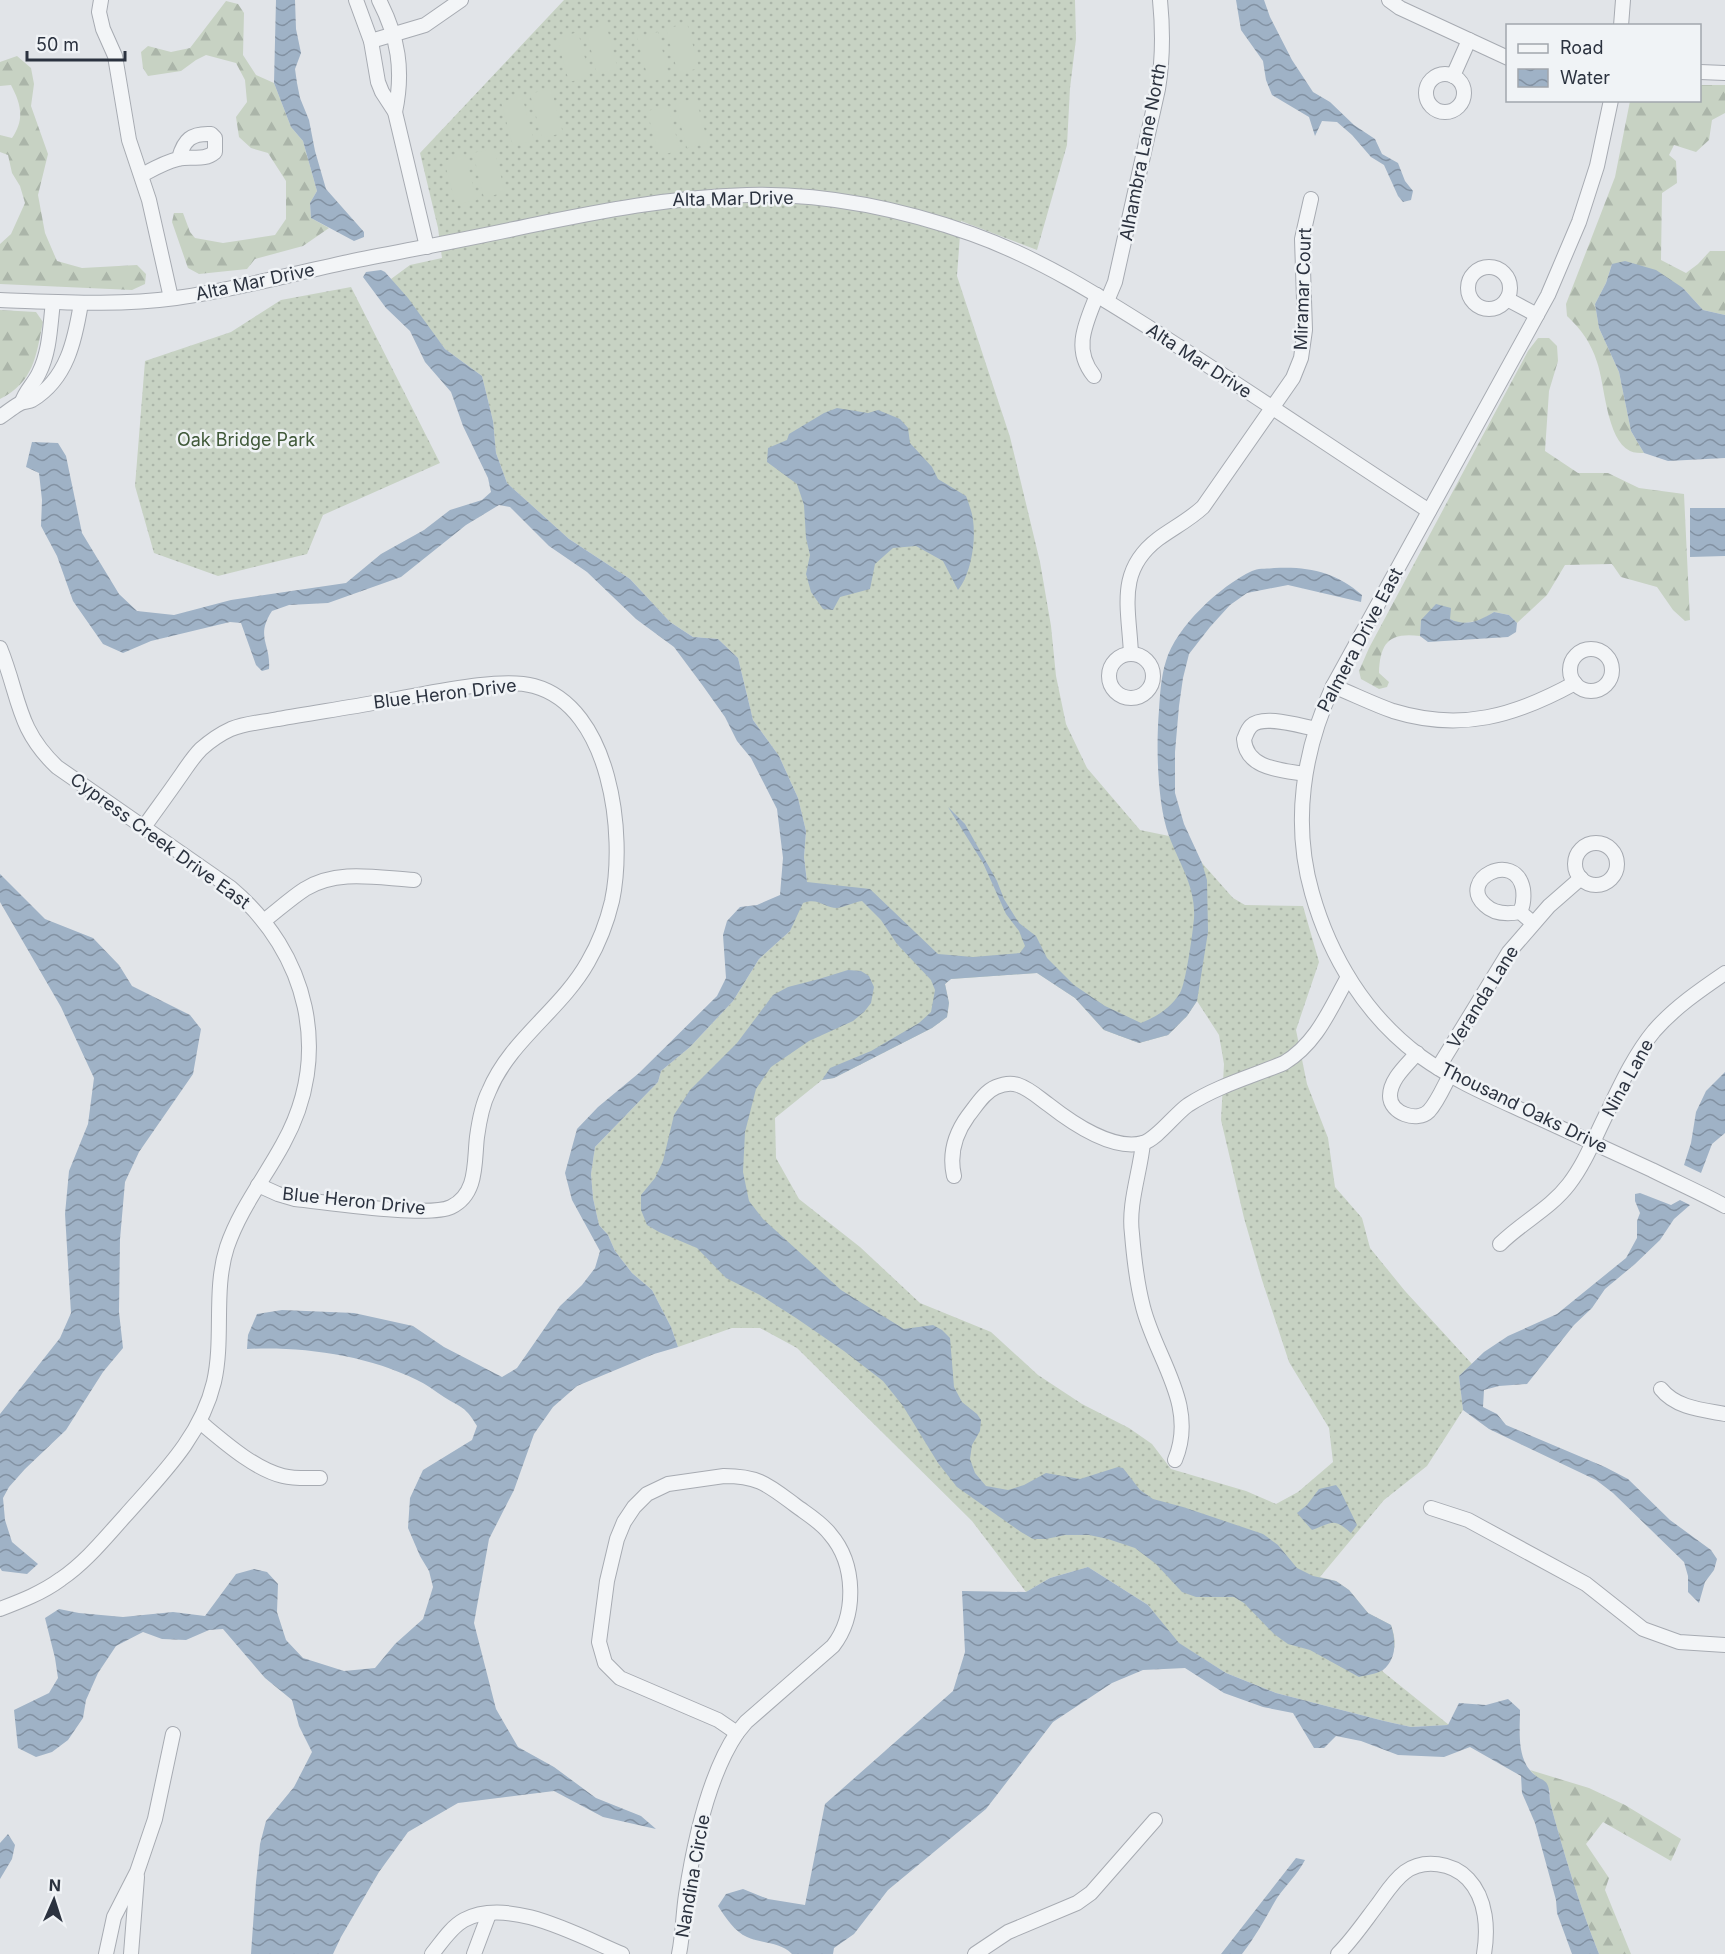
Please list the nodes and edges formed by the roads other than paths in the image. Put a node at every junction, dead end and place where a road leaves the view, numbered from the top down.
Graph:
1 (101, 0) edge
2 (356, 0) edge
3 (379, 0) edge
4 (461, 0) edge
5 (1160, 0) edge
6 (1389, 0) edge
7 (1623, 0) edge
8 (1621, 24) edge
9 (395, 34) junction
10 (1469, 40) junction
11 (371, 41) junction
12 (1506, 57) edge
13 (1701, 72) edge
14 (1725, 73) edge
15 (1454, 76) dead end
16 (1611, 102) edge
17 (395, 112) junction
18 (179, 158) dead end
19 (142, 175) junction
20 (1311, 199) dead end
21 (427, 247) junction
22 (171, 298) junction
23 (1102, 298) junction
24 (1507, 299) dead end
25 (0, 300) edge
26 (53, 302) junction
27 (81, 303) junction
28 (1537, 315) junction
29 (1094, 376) dead end
30 (22, 402) junction
31 (1272, 409) junction
32 (0, 417) edge
33 (1429, 511) junction
34 (0, 648) edge
35 (1131, 654) dead end
36 (1575, 682) dead end
37 (1333, 686) junction
38 (1316, 729) junction
39 (1305, 774) junction
40 (144, 827) junction
41 (1581, 878) dead end
42 (414, 880) dead end
43 (1520, 912) dead end
44 (265, 920) junction
45 (1533, 923) junction
46 (1725, 973) edge
47 (1348, 977) junction
48 (1417, 1053) junction
49 (1444, 1071) junction
50 (1143, 1143) junction
51 (1595, 1143) junction
52 (954, 1176) dead end
53 (258, 1185) junction
54 (1725, 1206) edge
55 (1500, 1244) dead end
56 (1662, 1389) dead end
57 (1725, 1414) edge
58 (200, 1422) junction
59 (1175, 1460) dead end
60 (320, 1478) dead end
61 (1431, 1508) dead end
62 (0, 1609) edge
63 (1725, 1645) edge
64 (737, 1733) junction
65 (173, 1734) dead end
66 (1155, 1820) dead end
67 (137, 1872) junction
68 (489, 1914) junction
69 (106, 1954) edge
70 (131, 1954) edge
71 (432, 1954) edge
72 (474, 1954) edge
73 (622, 1954) edge
74 (679, 1954) edge
75 (975, 1954) edge
76 (1338, 1954) edge
77 (1484, 1954) edge

1 - 19 street
2 - 11 street
3 - 9 street
4 - 9 street
5 - 23 street, Alhambra Lane North
6 - 10 street
7 - 8 street
9 - 11 street
9 - 17 street
10 - 12 street
10 - 15 street
11 - 17 street
13 - 14 street
16 - 28 street, Palmera Drive East
17 - 21 street
18 - 19 street
19 - 22 street
20 - 31 street, Miramar Court
21 - 22 street, Alta Mar Drive
21 - 23 street, Alta Mar Drive
22 - 27 street, Alta Mar Drive
23 - 29 street, Alhambra Lane North
23 - 31 street, Alta Mar Drive
24 - 28 street
25 - 26 street, Alta Mar Drive
26 - 27 street, Alta Mar Drive
26 - 30 street
27 - 30 street
28 - 33 street, Palmera Drive East
30 - 32 street
31 - 33 street, Alta Mar Drive
31 - 35 street, Miramar Court
33 - 37 street, Palmera Drive East
34 - 40 street, Cypress Creek Drive East
36 - 37 street
37 - 38 street, Palmera Drive East
38 - 39 street, Palmera Drive East
38 - 39 street
39 - 47 street, Palmera Drive East
40 - 44 street, Cypress Creek Drive East
40 - 53 street, Blue Heron Drive
41 - 45 street, Veranda Lane
42 - 44 street
43 - 45 street
44 - 53 street, Cypress Creek Drive East
45 - 49 street, Veranda Lane
46 - 51 street, Nina Lane
47 - 48 street, Thousand Oaks Drive
47 - 50 street
48 - 49 street, Thousand Oaks Drive
48 - 49 street, Veranda Lane
49 - 51 street, Thousand Oaks Drive
50 - 52 street
50 - 59 street
51 - 54 street, Thousand Oaks Drive
51 - 55 street, Nina Lane
53 - 58 street, Cypress Creek Drive East
56 - 57 street
58 - 60 street
58 - 62 street, Cypress Creek Drive East
61 - 63 street
64 - 64 street, Nandina Circle
64 - 74 street, Nandina Circle
65 - 67 street
66 - 75 street
67 - 69 street
67 - 70 street
68 - 71 street
68 - 72 street
68 - 73 street
76 - 77 street

